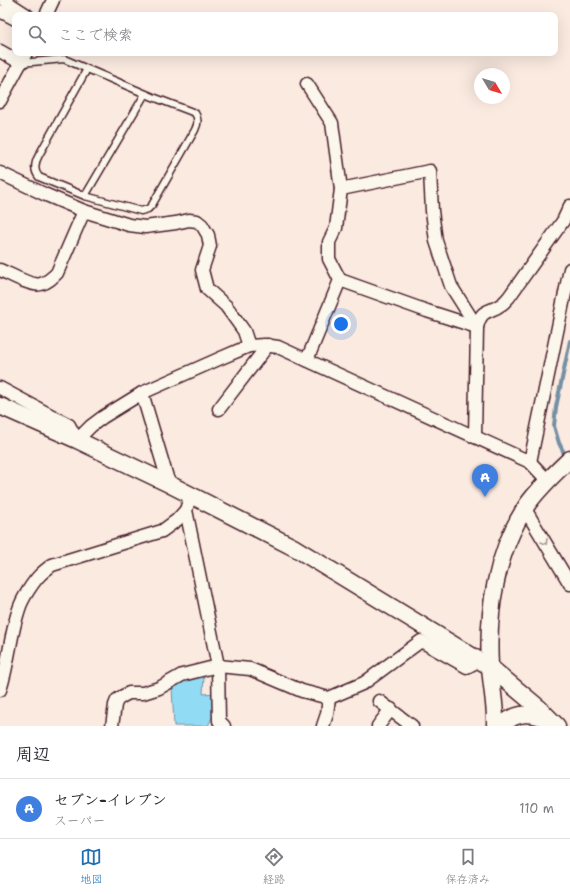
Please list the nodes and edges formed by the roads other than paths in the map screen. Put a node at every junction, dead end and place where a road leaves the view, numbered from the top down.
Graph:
1 (5, 0) edge
2 (53, 0) edge
3 (0, 11) edge
4 (22, 12) edge
5 (47, 12) edge
6 (12, 17) edge
7 (0, 51) edge
8 (12, 54) edge
9 (24, 58) edge
10 (87, 69) junction
11 (307, 84) dead end
12 (145, 94) junction
13 (0, 101) edge
14 (0, 173) edge
15 (341, 189) junction
16 (85, 196) junction
17 (570, 206) edge
18 (84, 211) junction
19 (570, 269) edge
20 (0, 270) edge
21 (340, 280) junction
22 (477, 327) junction
23 (268, 345) junction
24 (249, 346) junction
25 (307, 360) junction
26 (0, 388) edge
27 (142, 393) junction
28 (0, 406) edge
29 (219, 409) dead end
30 (475, 437) junction
31 (77, 440) junction
32 (570, 458) edge
33 (530, 462) junction
34 (547, 480) junction
35 (169, 484) junction
36 (191, 494) junction
37 (525, 509) junction
38 (186, 510) junction
39 (570, 584) edge
40 (485, 664) junction
41 (218, 666) junction
42 (0, 690) edge
43 (329, 698) junction
44 (379, 701) dead end
45 (391, 710) junction
46 (554, 723) edge
47 (112, 726) edge
48 (224, 726) edge
49 (323, 726) edge
50 (378, 726) edge
51 (412, 726) edge
52 (495, 726) edge
53 (502, 726) edge

1 - 4 street
2 - 5 street
3 - 6 street
7 - 8 street
9 - 10 lane
9 - 13 street
10 - 12 lane
10 - 16 lane
11 - 15 street
12 - 16 lane
12 - 16 lane
14 - 18 street
15 - 21 street
15 - 22 street
17 - 22 street
18 - 20 street
18 - 24 street
19 - 33 street
21 - 22 street
21 - 25 street
22 - 30 street
23 - 24 street
23 - 25 street
23 - 29 street
24 - 27 street
25 - 30 street
26 - 31 street
27 - 31 street
27 - 35 street
28 - 31 street
30 - 33 street
31 - 35 street
32 - 34 street
33 - 34 street
34 - 37 street
35 - 36 street
36 - 38 street
36 - 40 street
37 -> 39 street
37 - 40 street
38 - 41 street
38 - 42 street
40 - 43 street
40 - 46 street
40 - 52 street
41 - 43 street
41 - 47 street
41 - 48 street
43 - 49 street
44 - 45 street
45 - 50 street
45 - 51 street
46 - 53 street

